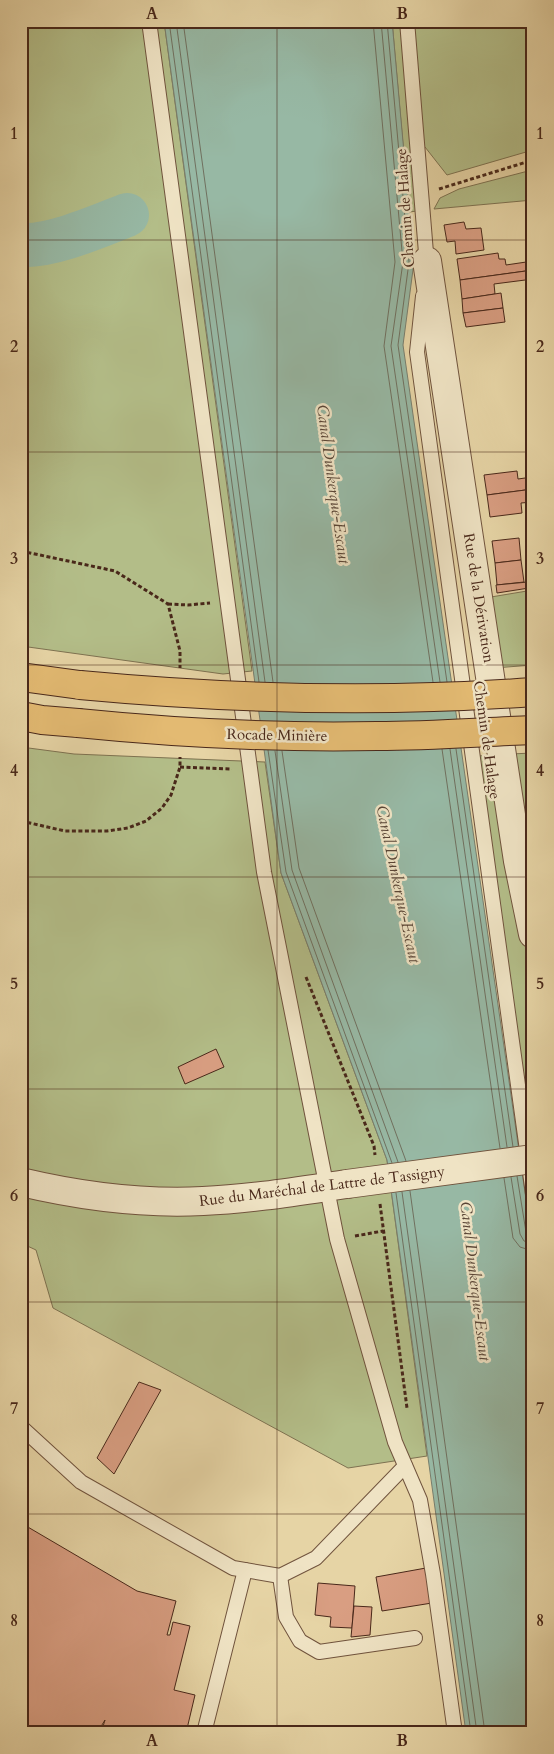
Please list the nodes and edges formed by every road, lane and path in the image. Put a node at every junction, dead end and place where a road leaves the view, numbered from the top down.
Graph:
1 (150, 21) edge
2 (407, 21) edge
3 (533, 160) edge
4 (422, 194) junction
5 (427, 261) junction
6 (21, 551) edge
7 (228, 601) junction
8 (168, 604) junction
9 (180, 670) dead end
10 (21, 678) edge
11 (533, 692) edge
12 (21, 716) edge
13 (533, 730) edge
14 (180, 748) dead end
15 (180, 767) junction
16 (250, 769) junction
17 (21, 822) edge
18 (533, 934) edge
19 (533, 1159) edge
20 (21, 1182) edge
21 (337, 1186) junction
22 (533, 1194) edge
23 (383, 1231) dead end
24 (337, 1239) junction
25 (21, 1427) edge
26 (405, 1466) junction
27 (245, 1570) junction
28 (280, 1576) junction
29 (415, 1638) dead end
30 (204, 1733) edge
31 (455, 1733) edge

1 - 7 lane
2 - 4 lane, Chemin de Halage
3 - 4 path
4 - 5 lane, Chemin de Halage
5 - 18 street, Rue de la Dérivation
5 - 22 lane, Chemin de Halage
6 - 8 path
7 - 8 path
7 - 16 lane
8 - 9 path
10 - 11 highway, bridge
12 - 13 highway, Rocade Minière, bridge
14 - 15 path
15 - 16 path
15 - 17 path
16 - 21 lane
19 - 21 street, Rue du Maréchal de Lattre de Tassigny, bridge
20 - 21 street, Rue du Maréchal de Lattre de Tassigny
21 - 24 lane
23 - 24 path
24 - 26 lane
25 - 27 lane
26 - 28 lane
26 - 31 lane
27 - 28 lane
27 - 30 lane
28 - 29 lane

